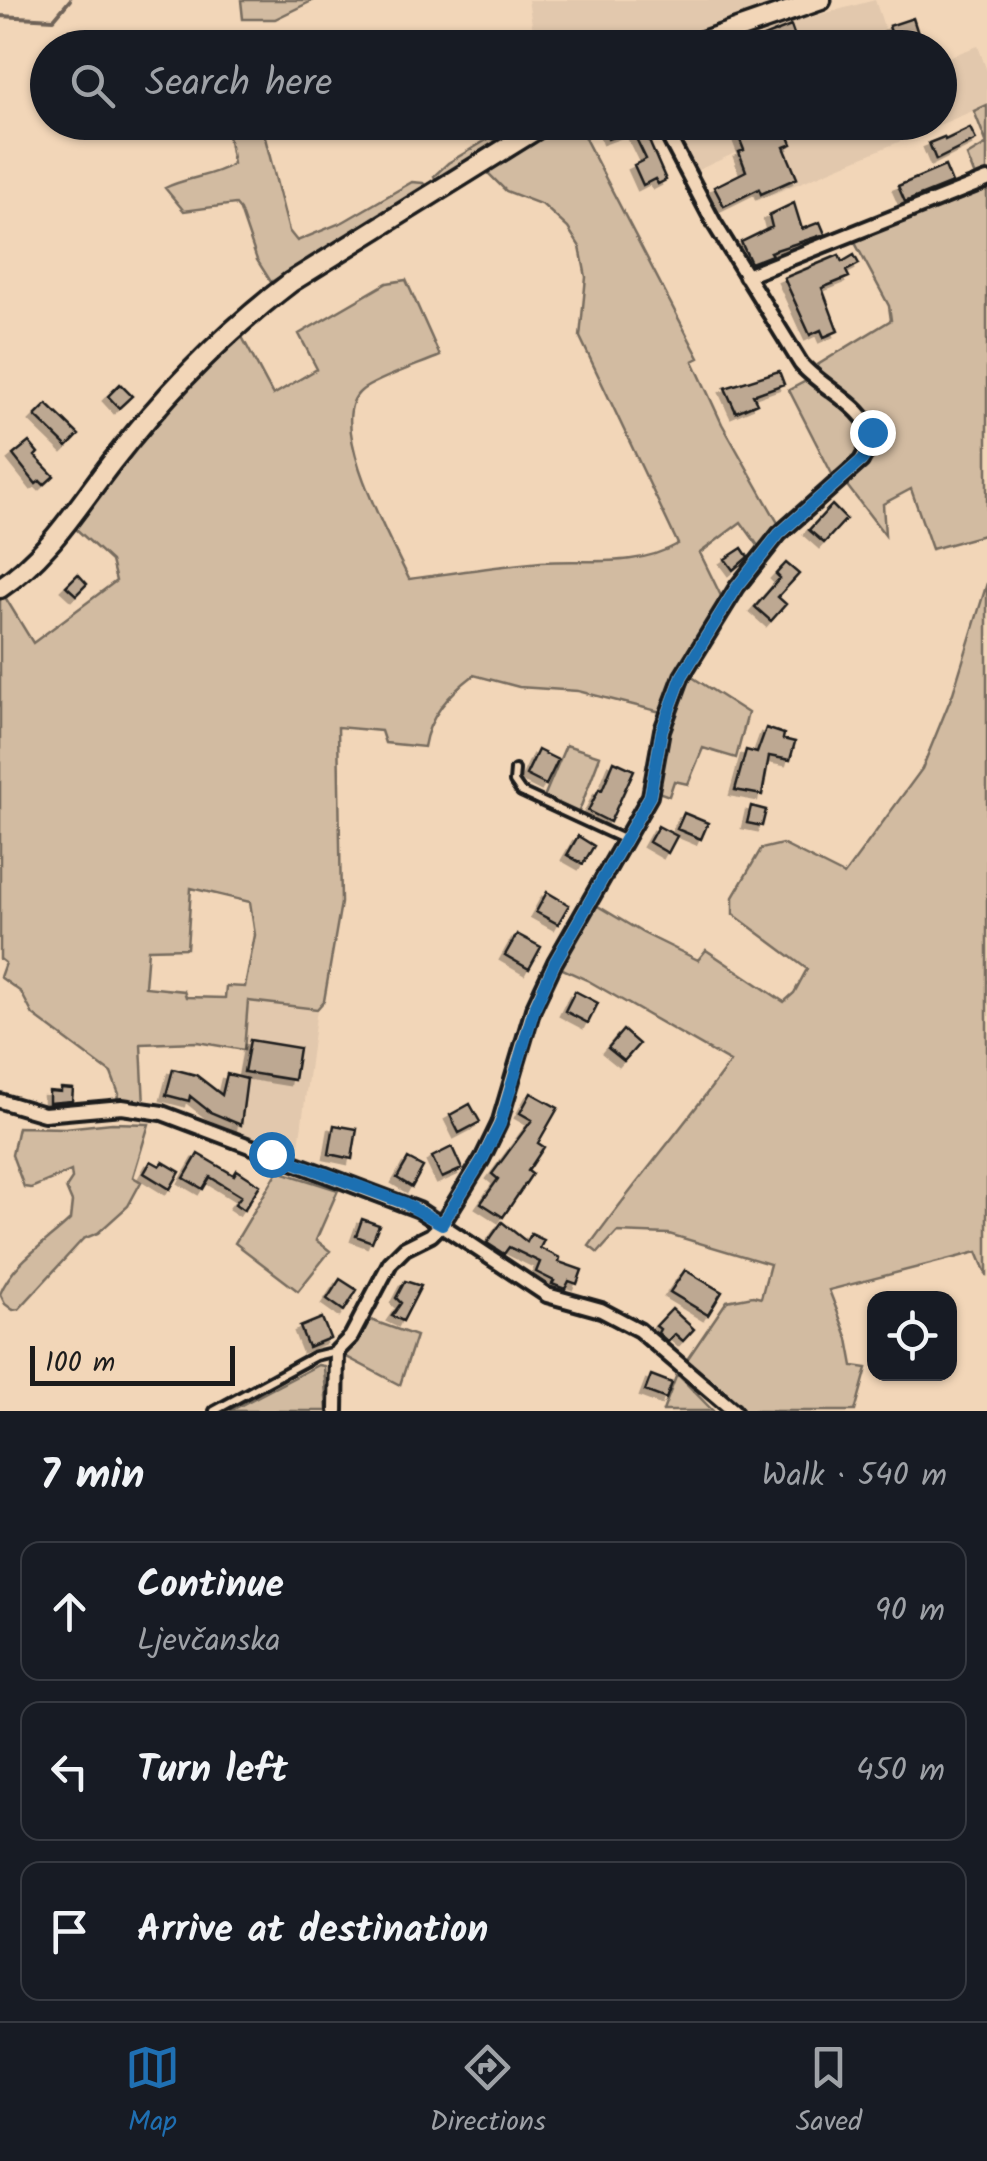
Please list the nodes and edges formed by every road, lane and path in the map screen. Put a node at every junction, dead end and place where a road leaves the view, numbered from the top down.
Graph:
1 (822, 0) edge
2 (735, 30) edge
3 (519, 140) edge
4 (671, 140) edge
5 (987, 180) edge
6 (746, 276) junction
7 (0, 588) edge
8 (515, 770) dead end
9 (626, 840) junction
10 (0, 1101) edge
11 (442, 1224) junction
12 (337, 1351) junction
13 (214, 1411) edge
14 (336, 1411) edge
15 (734, 1411) edge

1 - 2 street
3 - 7 street
4 - 6 street
5 - 6 street
6 - 9 street
8 - 9 lane
9 - 11 street
10 - 11 street
11 - 12 street
11 - 15 street
12 - 13 lane
12 - 14 street

